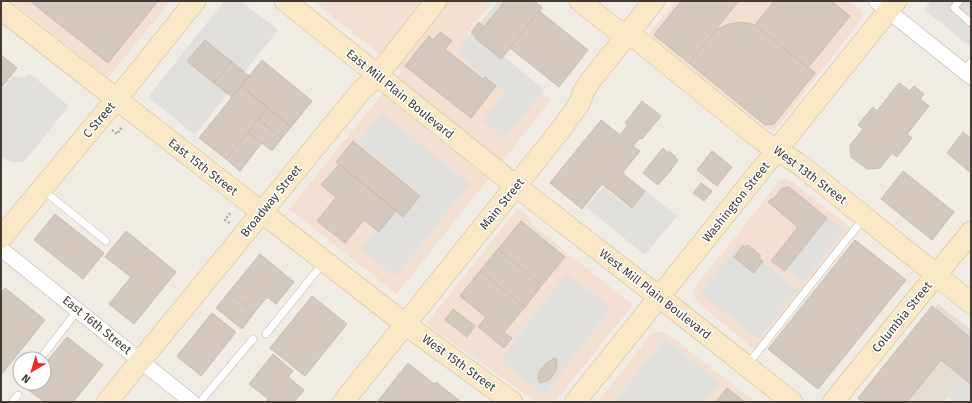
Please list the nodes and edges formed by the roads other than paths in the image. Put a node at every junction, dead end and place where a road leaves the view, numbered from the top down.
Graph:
1 (195, 1) edge
2 (285, 1) edge
3 (436, 1) edge
4 (580, 1) edge
5 (654, 1) edge
6 (959, 1) edge
7 (887, 4) edge
8 (1, 9) edge
9 (971, 23) edge
10 (629, 33) junction
11 (969, 70) edge
12 (377, 76) junction
13 (116, 99) junction
14 (777, 150) junction
15 (516, 186) junction
16 (42, 189) junction
17 (262, 213) junction
18 (865, 218) junction
19 (971, 232) edge
20 (1, 238) edge
21 (106, 241) dead end
22 (1, 248) edge
23 (324, 261) junction
24 (936, 275) junction
25 (660, 297) junction
26 (971, 304) edge
27 (78, 310) junction
28 (406, 324) junction
29 (266, 334) dead end
30 (253, 339) dead end
31 (46, 351) edge
32 (140, 360) junction
33 (747, 366) junction
34 (18, 394) dead end
35 (12, 402) edge
36 (107, 402) edge
37 (192, 402) edge
38 (200, 402) edge
39 (343, 402) edge
40 (512, 402) edge
41 (575, 402) edge
42 (792, 402) edge
43 (833, 402) edge

1 - 13 main road, C Street
2 - 12 main road, East Mill Plain Boulevard
3 - 12 main road, Broadway Street
4 - 10 main road, West 13th Street
5 - 10 main road, Main Street
6 - 9 lane
7 - 11 street
7 - 14 main road, Washington Street
8 - 13 main road, East 15th Street
10 - 14 main road, West 13th Street
10 - 15 main road, Main Street
12 - 15 main road, East Mill Plain Boulevard
12 - 17 main road, Broadway Street
13 - 16 main road, C Street
13 - 17 main road, East 15th Street
14 - 18 main road, West 13th Street
14 - 25 main road, Washington Street
15 - 25 main road, West Mill Plain Boulevard
15 - 28 main road, Main Street
16 - 20 main road, C Street
16 - 21 lane
17 - 23 main road, East 15th Street
17 - 32 main road, Broadway Street
18 - 24 main road, West 13th Street
18 - 33 lane
19 - 24 main road, Columbia Street
22 - 27 street, East 16th Street
23 - 28 main road, East 15th Street
23 - 29 lane
24 - 26 main road, West 13th Street
24 - 43 main road, Columbia Street
25 - 33 main road, West Mill Plain Boulevard
25 - 41 main road, Washington Street
27 - 31 lane
27 - 32 street, East 16th Street
28 - 39 main road, Main Street
28 - 40 main road, West 15th Street
30 - 38 lane
32 - 36 main road, Broadway Street
32 - 37 street, East 16th Street
33 - 42 main road, West Mill Plain Boulevard
34 - 35 lane

